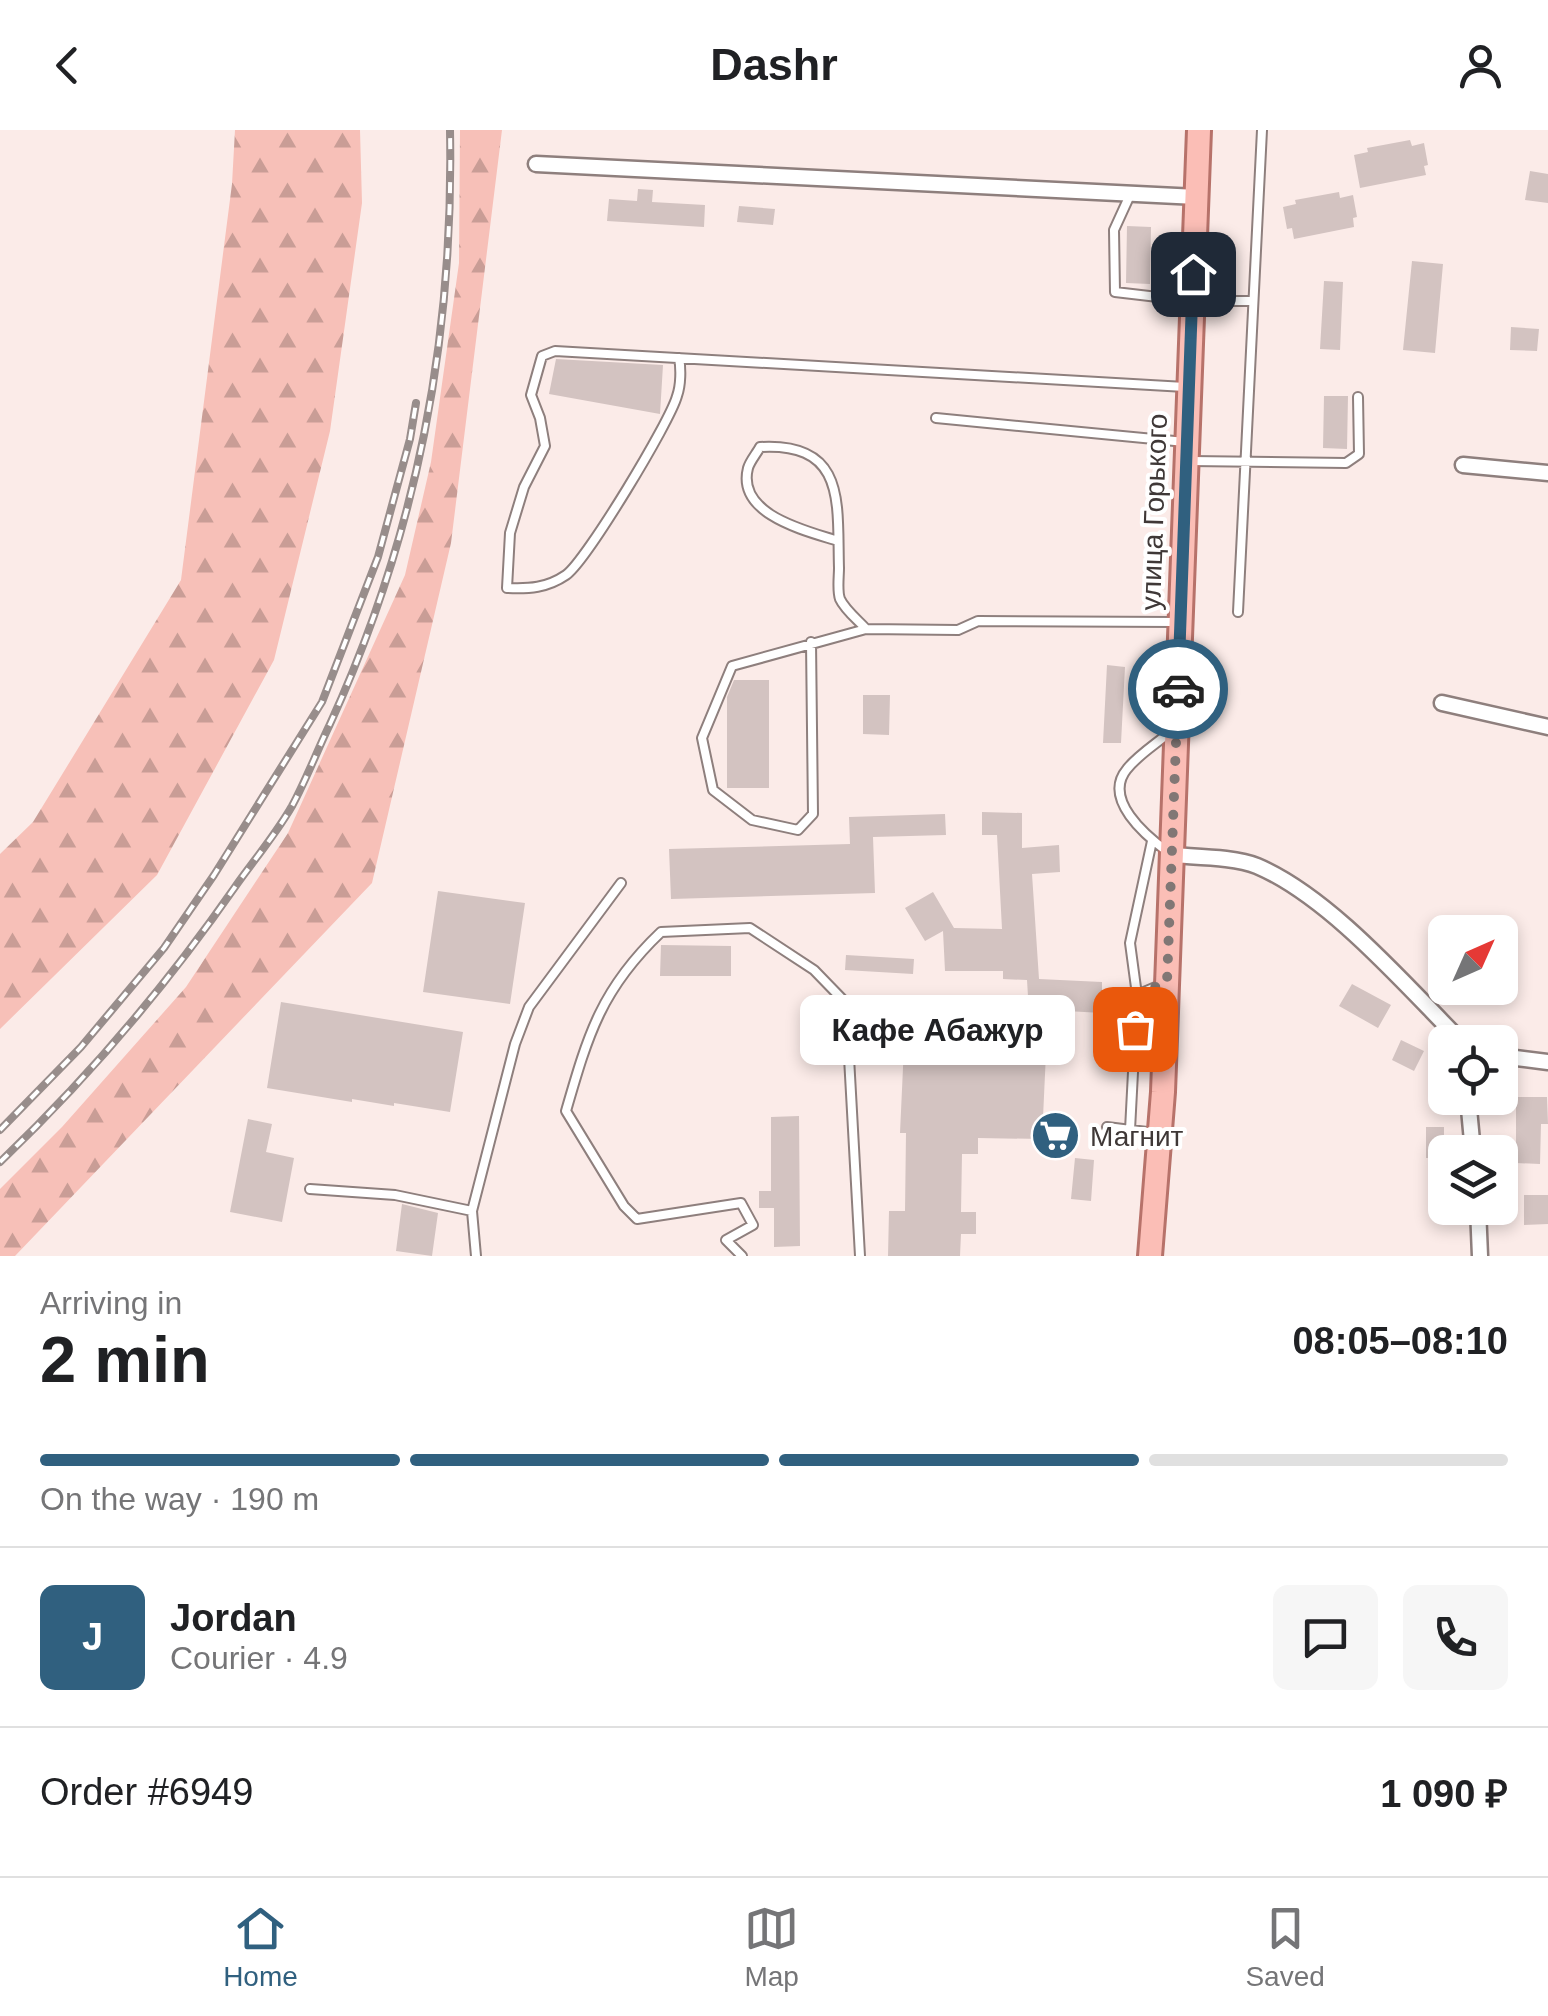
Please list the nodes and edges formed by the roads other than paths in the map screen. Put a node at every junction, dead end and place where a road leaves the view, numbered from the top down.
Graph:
1 (1199, 130) edge
2 (1262, 130) edge
3 (536, 164) dead end
4 (1130, 195) junction
5 (1197, 197) junction
6 (1192, 301) junction
7 (1253, 301) junction
8 (679, 358) junction
9 (1189, 387) junction
10 (1358, 397) dead end
11 (936, 418) dead end
12 (1186, 452) junction
13 (1246, 462) junction
14 (1463, 465) dead end
15 (1548, 473) edge
16 (838, 541) junction
17 (1238, 612) dead end
18 (1180, 622) junction
19 (866, 629) junction
20 (811, 642) junction
21 (1442, 703) dead end
22 (1177, 726) junction
23 (1548, 727) edge
24 (1152, 841) junction
25 (1172, 855) junction
26 (621, 883) dead end
27 (1167, 982) junction
28 (1137, 995) junction
29 (1445, 1025) edge
30 (1518, 1058) edge
31 (1548, 1062) edge
32 (1107, 1127) dead end
33 (1130, 1130) junction
34 (1160, 1134) junction
35 (310, 1189) dead end
36 (472, 1211) junction
37 (1479, 1225) edge
38 (476, 1256) edge
39 (742, 1256) edge
40 (860, 1256) edge
41 (1150, 1256) edge
42 (1480, 1256) edge

1 - 5 main road, улица Горького
2 - 7 lane
3 - 4 street
4 - 5 street
4 - 6 lane
5 - 6 main road, улица Горького
6 - 7 lane
6 - 9 main road, улица Горького
7 - 13 lane
8 - 8 lane
8 - 9 lane
9 - 12 main road, улица Горького
10 - 13 lane
11 - 12 lane
12 - 13 lane
12 - 18 main road, улица Горького
13 - 17 lane
14 - 15 street
16 - 16 lane
16 - 19 lane
18 - 19 lane
18 - 22 main road, улица Горького
19 - 20 lane
20 - 20 lane
21 - 23 street
22 - 24 lane
22 - 25 main road, улица Горького
24 - 25 lane
24 - 28 lane
25 - 27 main road, улица Горького
25 - 29 street
26 - 36 lane
27 - 28 lane
27 - 34 main road, улица Горького
28 - 33 lane
30 - 31 street
32 - 33 lane
33 - 34 lane
34 - 41 main road, улица Горького
35 - 36 lane
36 - 38 lane
37 - 42 street
39 - 40 lane

